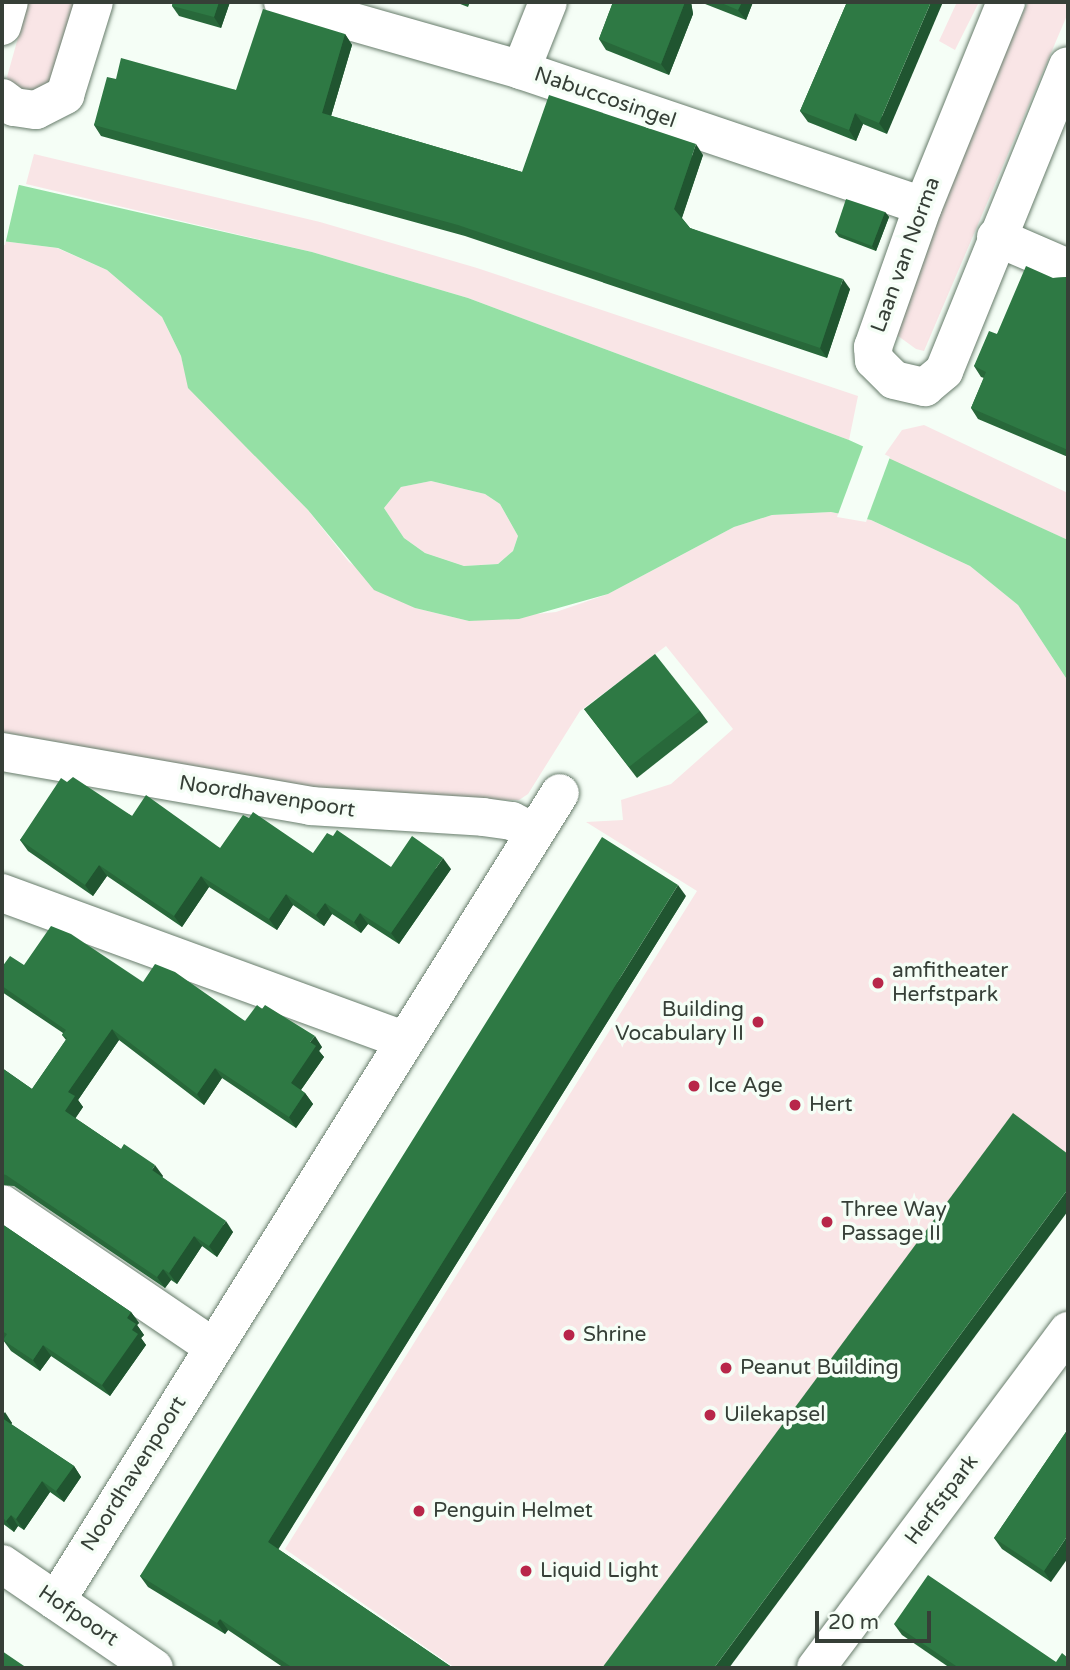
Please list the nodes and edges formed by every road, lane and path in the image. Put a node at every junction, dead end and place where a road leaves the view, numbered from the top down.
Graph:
1 (9, 2) edge
2 (94, 2) edge
3 (284, 2) edge
4 (548, 2) edge
5 (1006, 2) edge
6 (2, 26) edge
7 (1068, 66) edge
8 (521, 70) junction
9 (2, 98) edge
10 (923, 206) junction
11 (996, 237) junction
12 (1068, 268) edge
13 (2, 752) edge
14 (560, 793) dead end
15 (533, 832) junction
16 (2, 893) edge
17 (403, 1040) junction
18 (2, 1204) edge
19 (1068, 1331) edge
20 (213, 1347) junction
21 (2, 1564) edge
22 (56, 1601) junction
23 (833, 1662) edge
24 (154, 1668) edge

1 - 6 street
2 - 9 street
3 - 8 street, Nabuccosingel
4 - 8 street
5 - 10 street, Laan van Norma
7 - 11 street, Laan van Norma
8 - 10 street, Nabuccosingel
10 - 11 street, Laan van Norma
11 - 12 street
13 - 15 street, Noordhavenpoort
14 - 15 street, Noordhavenpoort
15 - 17 street, Noordhavenpoort
16 - 17 street
17 - 20 street, Noordhavenpoort
18 - 20 street
19 - 23 street, Herfstpark
20 - 22 street, Noordhavenpoort
21 - 22 street, Hofpoort
22 - 24 street, Hofpoort

